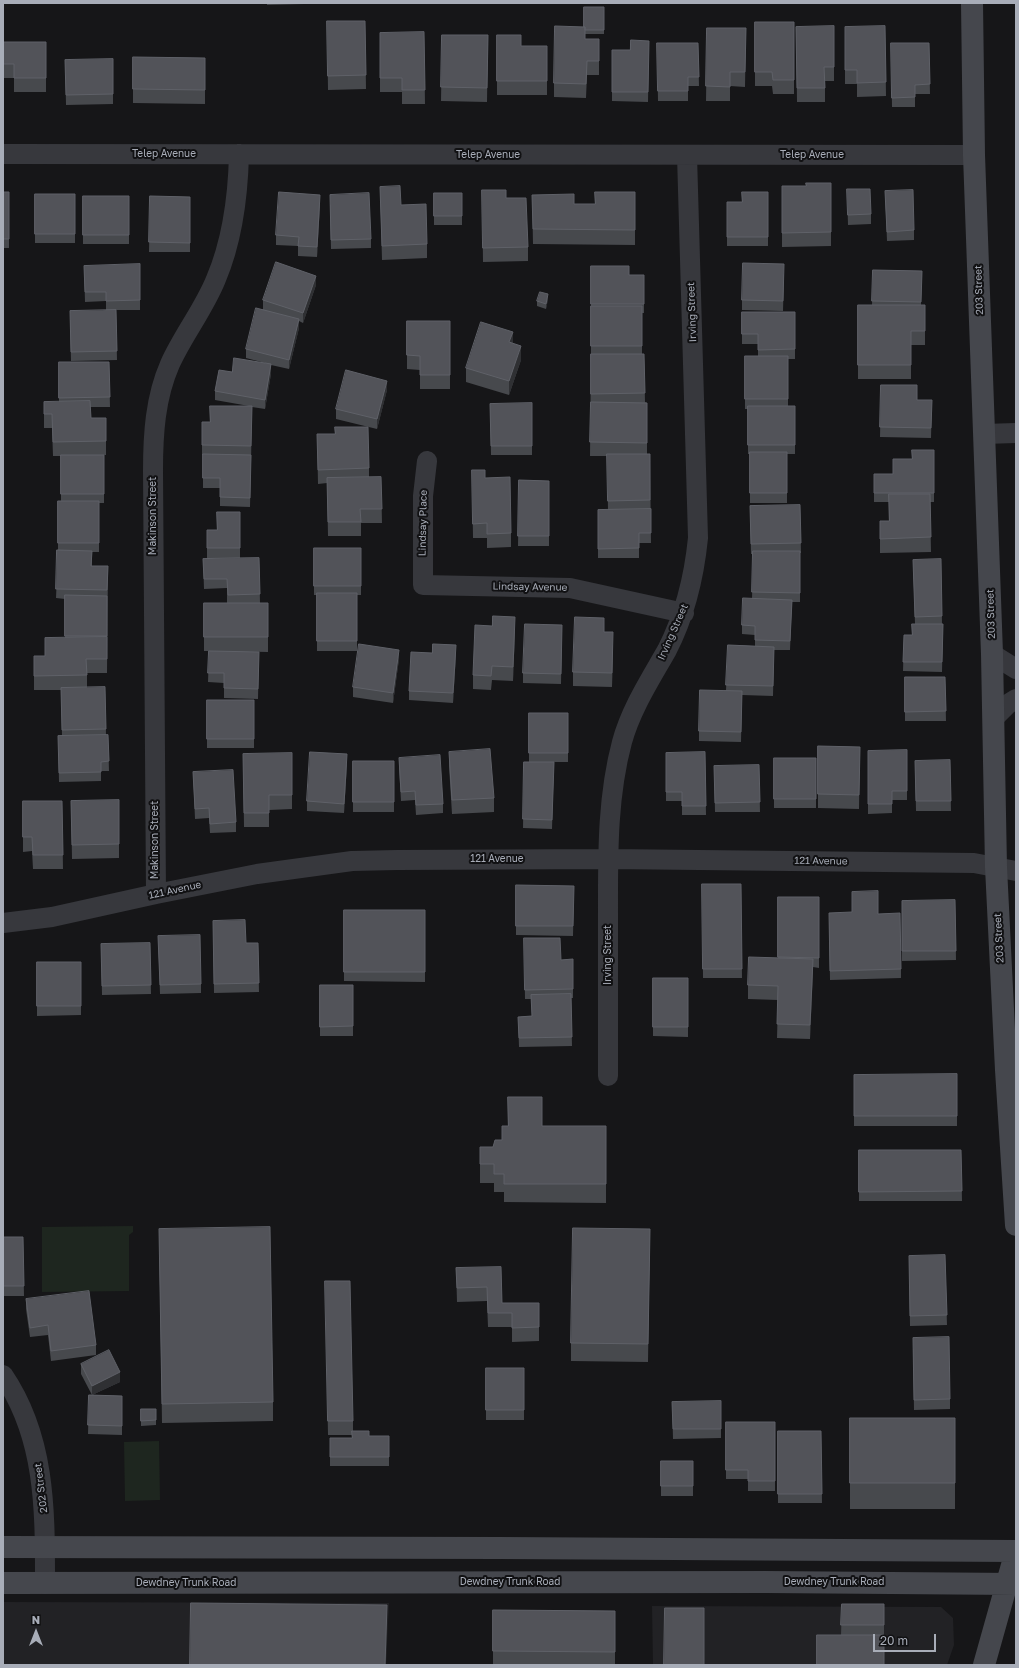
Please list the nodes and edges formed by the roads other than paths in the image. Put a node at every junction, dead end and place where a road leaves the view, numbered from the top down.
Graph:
1 (972, 3) edge
2 (3, 154) edge
3 (239, 154) junction
4 (687, 155) junction
5 (974, 155) junction
6 (1016, 433) edge
7 (984, 434) junction
8 (427, 461) dead end
9 (423, 585) joint
10 (684, 613) junction
11 (992, 654) junction
12 (1016, 669) edge
13 (1016, 699) edge
14 (993, 719) junction
15 (608, 859) junction
16 (1006, 869) edge
17 (156, 894) junction
18 (3, 923) edge
19 (1011, 1073) edge
20 (608, 1076) dead end
21 (1012, 1125) edge
22 (1016, 1225) edge
23 (3, 1375) edge
24 (3, 1547) edge
25 (44, 1548) junction
26 (1016, 1551) edge
27 (3, 1583) edge
28 (44, 1584) junction
29 (1012, 1584) edge
30 (984, 1665) edge

1 - 5 main road, 203 Street
2 - 3 street, Telep Avenue
3 - 4 street, Telep Avenue
3 - 17 street, Makinson Street
4 - 5 street, Telep Avenue
4 - 10 street, Irving Street
5 - 7 main road, 203 Street
6 - 7 street
7 - 11 main road, 203 Street
8 - 9 street, Lindsay Place
9 - 10 street, Lindsay Avenue
10 - 15 street, Irving Street
11 - 12 street
11 - 14 main road, 203 Street
13 - 14 street
14 - 16 main road, 203 Street
15 - 16 street, 121 Avenue
15 - 17 street, 121 Avenue
15 - 20 street, Irving Street
16 - 19 main road, 203 Street
17 - 18 street, 121 Avenue
19 - 21 main road, 203 Street
21 - 22 main road, 203 Street
23 - 25 street, 202 Street
24 - 25 main road
25 - 26 main road
25 - 28 street, 202 Street
26 - 29 main road
27 - 28 main road, Dewdney Trunk Road
28 - 29 main road, Dewdney Trunk Road
29 - 30 main road

